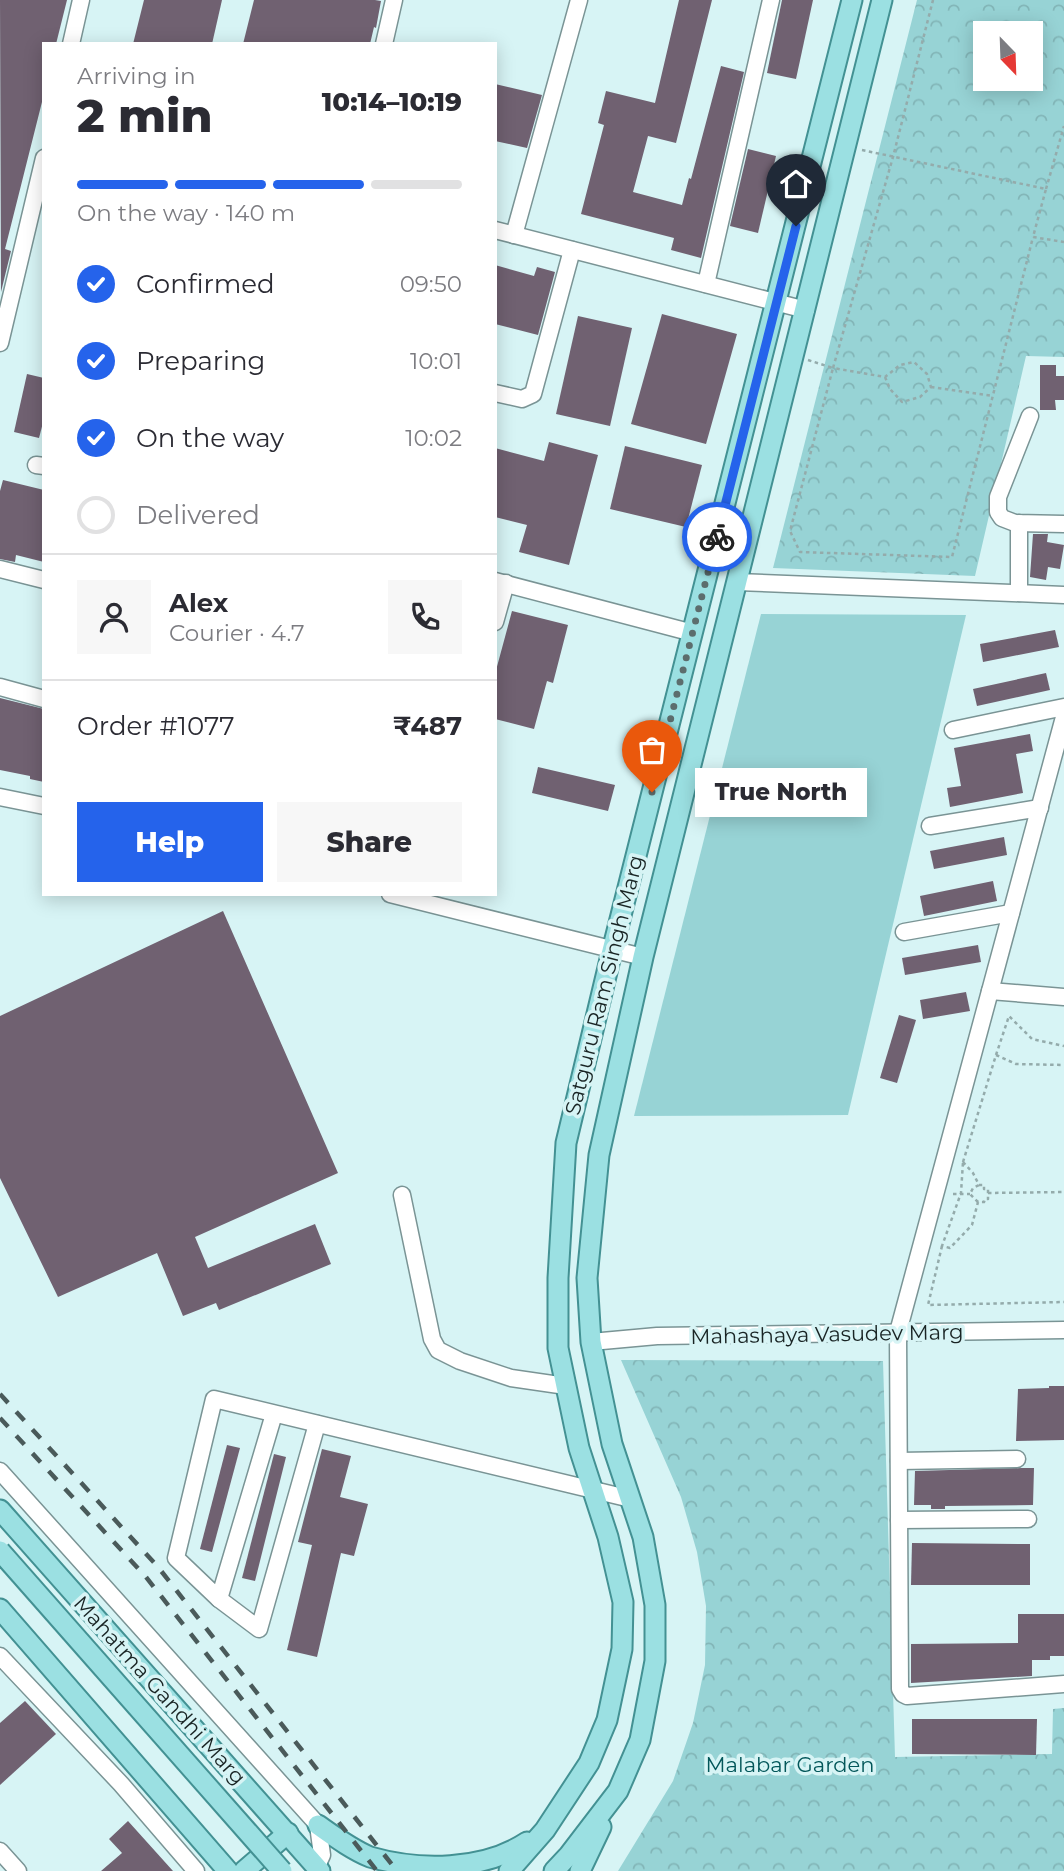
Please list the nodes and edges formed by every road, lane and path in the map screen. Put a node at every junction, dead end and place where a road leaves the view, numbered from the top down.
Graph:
1 (81, 0) edge
2 (394, 0) edge
3 (579, 0) edge
4 (771, 0) edge
5 (852, 0) edge
6 (882, 0) edge
7 (933, 0) edge
8 (71, 42) edge
9 (384, 42) edge
10 (1064, 126) edge
11 (846, 146) junction
12 (893, 157) junction
13 (42, 166) edge
14 (1046, 189) junction
15 (497, 231) edge
16 (514, 235) junction
17 (1033, 237) junction
18 (1064, 243) edge
19 (572, 250) junction
20 (706, 284) junction
21 (777, 301) junction
22 (806, 310) junction
23 (0, 343) edge
24 (794, 356) junction
25 (833, 368) junction
26 (885, 377) junction
27 (931, 387) junction
28 (497, 393) edge
29 (993, 396) junction
30 (1030, 416) dead end
31 (1019, 523) junction
32 (1064, 524) edge
33 (0, 569) edge
34 (42, 580) edge
35 (500, 582) edge
36 (737, 582) junction
37 (1019, 593) junction
38 (1064, 595) edge
39 (497, 606) edge
40 (693, 633) junction
41 (0, 687) edge
42 (42, 698) edge
43 (1064, 707) edge
44 (1064, 717) edge
45 (953, 730) dead end
46 (0, 797) edge
47 (42, 806) edge
48 (1040, 807) junction
49 (930, 826) dead end
50 (422, 898) edge
51 (1011, 913) junction
52 (904, 933) dead end
53 (612, 951) junction
54 (643, 957) junction
55 (990, 991) junction
56 (1064, 997) edge
57 (1064, 1046) edge
58 (996, 1055) junction
59 (1064, 1065) edge
60 (963, 1162) junction
61 (979, 1185) junction
62 (1064, 1192) edge
63 (988, 1193) junction
64 (961, 1194) junction
65 (970, 1194) junction
66 (402, 1195) dead end
67 (978, 1202) junction
68 (942, 1246) junction
69 (1064, 1302) edge
70 (1064, 1330) edge
71 (898, 1332) junction
72 (591, 1342) junction
73 (558, 1348) junction
74 (566, 1386) junction
75 (274, 1414) junction
76 (317, 1424) junction
77 (1017, 1459) dead end
78 (898, 1461) junction
79 (0, 1471) edge
80 (594, 1491) junction
81 (631, 1499) junction
82 (0, 1510) edge
83 (1028, 1519) dead end
84 (899, 1520) junction
85 (0, 1551) edge
86 (0, 1570) edge
87 (219, 1599) junction
88 (0, 1609) edge
89 (0, 1656) edge
90 (1064, 1684) edge
91 (618, 1791) junction
92 (318, 1825) junction
93 (284, 1830) junction
94 (545, 1830) junction
95 (0, 1851) edge
96 (319, 1869) edge
97 (194, 1870) edge
98 (18, 1871) edge
99 (228, 1871) edge
100 (244, 1871) edge
101 (264, 1871) edge
102 (282, 1871) edge
103 (509, 1871) edge
104 (554, 1871) edge
105 (580, 1871) edge

1 - 8 street
2 - 9 street
3 - 16 street
4 - 20 street
5 - 21 main road, Satguru Ram Singh Marg
6 - 11 main road, Satguru Ram Singh Marg
7 - 12 path
10 - 14 path
11 - 12 path
11 - 22 main road, Satguru Ram Singh Marg
12 - 14 path
12 - 25 path
13 - 23 street
14 - 17 path
15 - 16 street
16 - 19 street
17 - 18 path
17 - 29 path
19 - 20 street
19 - 28 street
20 - 21 street
21 - 22 street
21 - 40 main road, Satguru Ram Singh Marg
22 - 24 main road, Satguru Ram Singh Marg
24 - 25 path
24 - 36 main road, Satguru Ram Singh Marg
25 - 26 path
25 - 29 path
26 - 27 path
26 - 27 path
27 - 29 path
30 - 31 street
31 - 32 street
31 - 37 street
33 - 34 street
35 - 39 street
35 - 40 street
36 - 37 street
36 - 54 main road, Satguru Ram Singh Marg
37 - 38 street
40 - 53 main road, Satguru Ram Singh Marg
41 - 42 street
43 - 45 street
44 - 48 street
46 - 47 street
48 - 49 street
48 - 51 street
50 - 53 street
51 - 52 street
51 - 55 street
53 - 54 street
53 - 73 main road, Satguru Ram Singh Marg
54 - 72 main road, Satguru Ram Singh Marg
55 - 56 street
55 - 71 street
57 - 58 path
58 - 59 path
58 - 60 path
60 - 61 path
60 - 64 path
61 - 63 path
61 - 65 path
62 - 63 path
63 - 67 path
64 - 65 path
64 - 68 path
65 - 67 path
66 - 74 street
67 - 68 path
68 - 69 path
70 - 71 street, Mahashaya Vasudev Marg
71 - 72 street, Mahashaya Vasudev Marg
71 - 78 street
72 - 73 main road
72 - 81 main road, Satguru Ram Singh Marg
73 - 74 main road, Satguru Ram Singh Marg
74 - 80 main road, Satguru Ram Singh Marg
75 - 76 street
75 - 87 street
75 - 87 street
76 - 80 street
76 - 87 street
77 - 78 street
78 - 84 street
79 - 92 street
80 - 81 street
80 - 94 main road, Satguru Ram Singh Marg
81 - 91 main road, Satguru Ram Singh Marg
82 - 93 main road, Mahatma Gandhi Marg
83 - 84 street
84 - 90 street
85 - 102 main road, Mahatma Gandhi Marg, bridge
86 - 101 main road, Mahatma Gandhi Marg
88 - 99 main road
89 - 97 street
91 - 104 main road, Satguru Ram Singh Marg
91 - 105 main road
92 - 94 main road
92 - 96 street
93 - 96 main road, Mahatma Gandhi Marg
93 - 100 main road
94 - 103 main road, Satguru Ram Singh Marg
95 - 98 street

